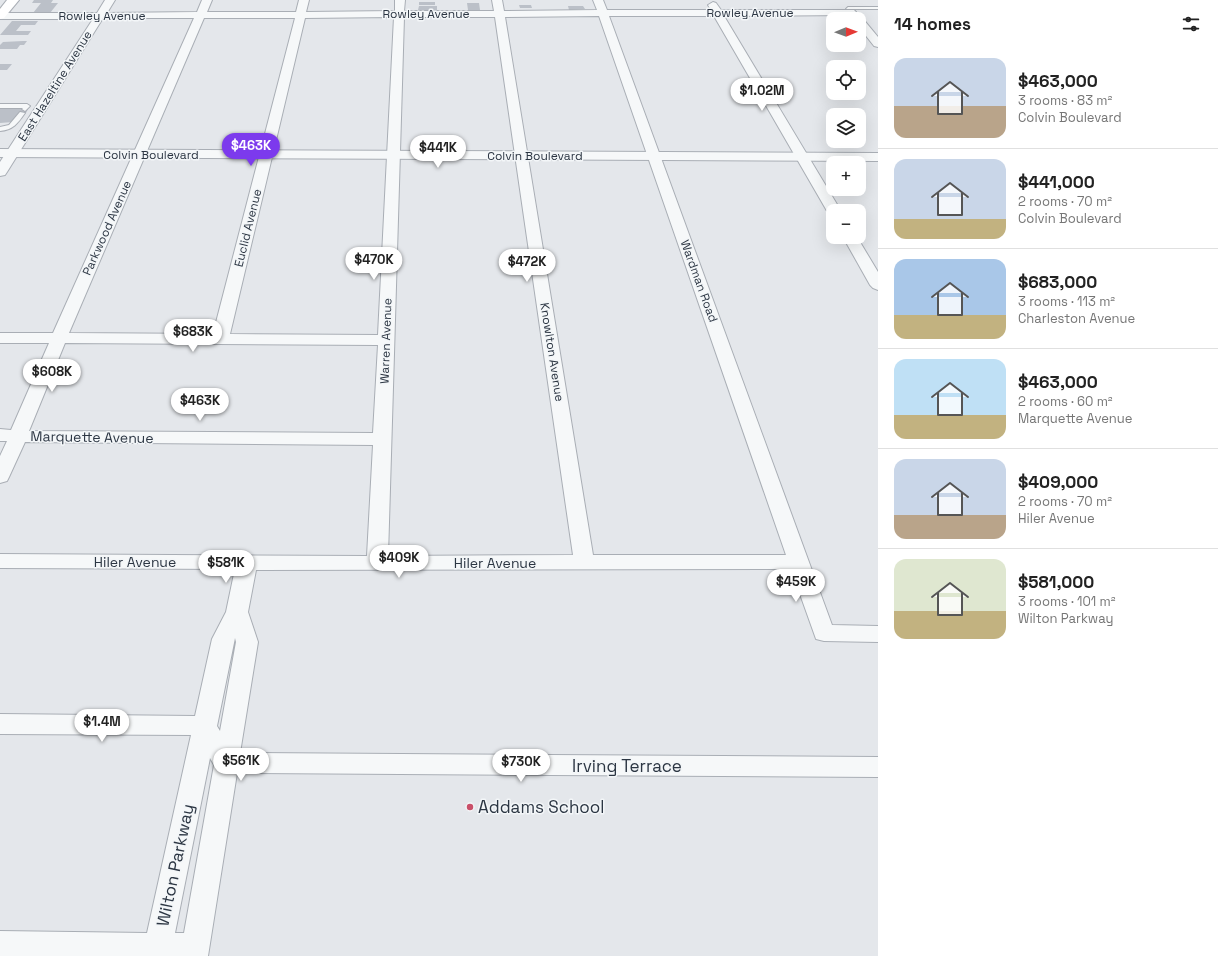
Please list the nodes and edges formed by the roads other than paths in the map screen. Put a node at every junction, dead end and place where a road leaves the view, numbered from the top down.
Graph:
1 (13, 0) edge
2 (110, 0) edge
3 (207, 0) edge
4 (304, 0) edge
5 (710, 0) edge
6 (841, 0) edge
7 (400, 7) edge
8 (499, 7) edge
9 (600, 7) edge
10 (878, 8) edge
11 (851, 12) edge
12 (864, 12) edge
13 (718, 13) junction
14 (201, 15) junction
15 (300, 15) junction
16 (826, 15) edge
17 (0, 16) edge
18 (100, 16) junction
19 (866, 30) edge
20 (878, 44) edge
21 (0, 106) edge
22 (2, 129) edge
23 (6, 154) edge
24 (139, 155) junction
25 (266, 156) junction
26 (393, 156) junction
27 (522, 156) junction
28 (654, 157) junction
29 (802, 157) junction
30 (878, 157) edge
31 (0, 172) edge
32 (830, 204) edge
33 (854, 244) edge
34 (878, 285) edge
35 (0, 338) edge
36 (59, 338) junction
37 (220, 340) junction
38 (386, 340) junction
39 (11, 436) edge
40 (382, 439) junction
41 (0, 477) edge
42 (0, 561) edge
43 (247, 562) junction
44 (584, 562) junction
45 (799, 562) junction
46 (377, 563) junction
47 (237, 612) junction
48 (878, 634) edge
49 (0, 724) edge
50 (204, 726) junction
51 (226, 763) junction
52 (878, 767) edge
53 (0, 944) edge
54 (157, 951) edge
55 (194, 952) edge

1 - 17 main road
2 - 18 street, East Hazeltine Avenue
3 - 14 street, Parkwood Avenue
4 - 15 street, Euclid Avenue
5 - 13 street
6 - 11 street
7 - 8 street, Rowley Avenue
7 - 15 street, Rowley Avenue
7 - 26 street, Warren Avenue
8 - 9 street, Rowley Avenue
8 - 27 street, Knowlton Avenue
9 - 13 street, Rowley Avenue
9 - 28 street, Wardman Road
10 - 12 lane
13 - 16 street, Rowley Avenue
13 - 29 street
14 - 15 street, Rowley Avenue
14 - 18 street, Rowley Avenue
14 - 24 street, Parkwood Avenue
15 - 25 street, Euclid Avenue
17 - 18 street, Rowley Avenue
18 - 23 street, East Hazeltine Avenue
19 - 20 street
21 - 22 lane
23 - 24 street, Colvin Boulevard
23 - 31 street, East Hazeltine Avenue
24 - 25 street, Colvin Boulevard
24 - 36 street, Parkwood Avenue
25 - 26 street, Colvin Boulevard
25 - 37 street, Euclid Avenue
26 - 27 street, Colvin Boulevard
26 - 38 street, Warren Avenue
27 - 28 street, Colvin Boulevard
27 - 44 street, Knowlton Avenue
28 - 29 street, Colvin Boulevard
28 - 45 street, Wardman Road
29 - 30 street, Colvin Boulevard
29 - 32 street
33 - 34 street
35 - 36 street
36 - 37 street
36 - 39 street, Parkwood Avenue
37 - 38 street
38 - 40 street, Warren Avenue
39 - 40 street, Marquette Avenue
39 - 41 street, Parkwood Avenue
40 - 46 street, Warren Avenue
42 - 43 street, Hiler Avenue
43 - 46 street, Hiler Avenue
43 - 47 street, Wilton Parkway
44 - 45 street, Hiler Avenue
44 - 46 street, Hiler Avenue
45 - 48 street, Wardman Road
47 - 50 street, Wilton Parkway
47 - 51 street, Wilton Parkway
49 - 50 street
50 - 51 street
50 - 54 street, Wilton Parkway
51 - 52 street, Irving Terrace
51 - 55 street, Wilton Parkway
53 - 54 street
54 - 55 street

